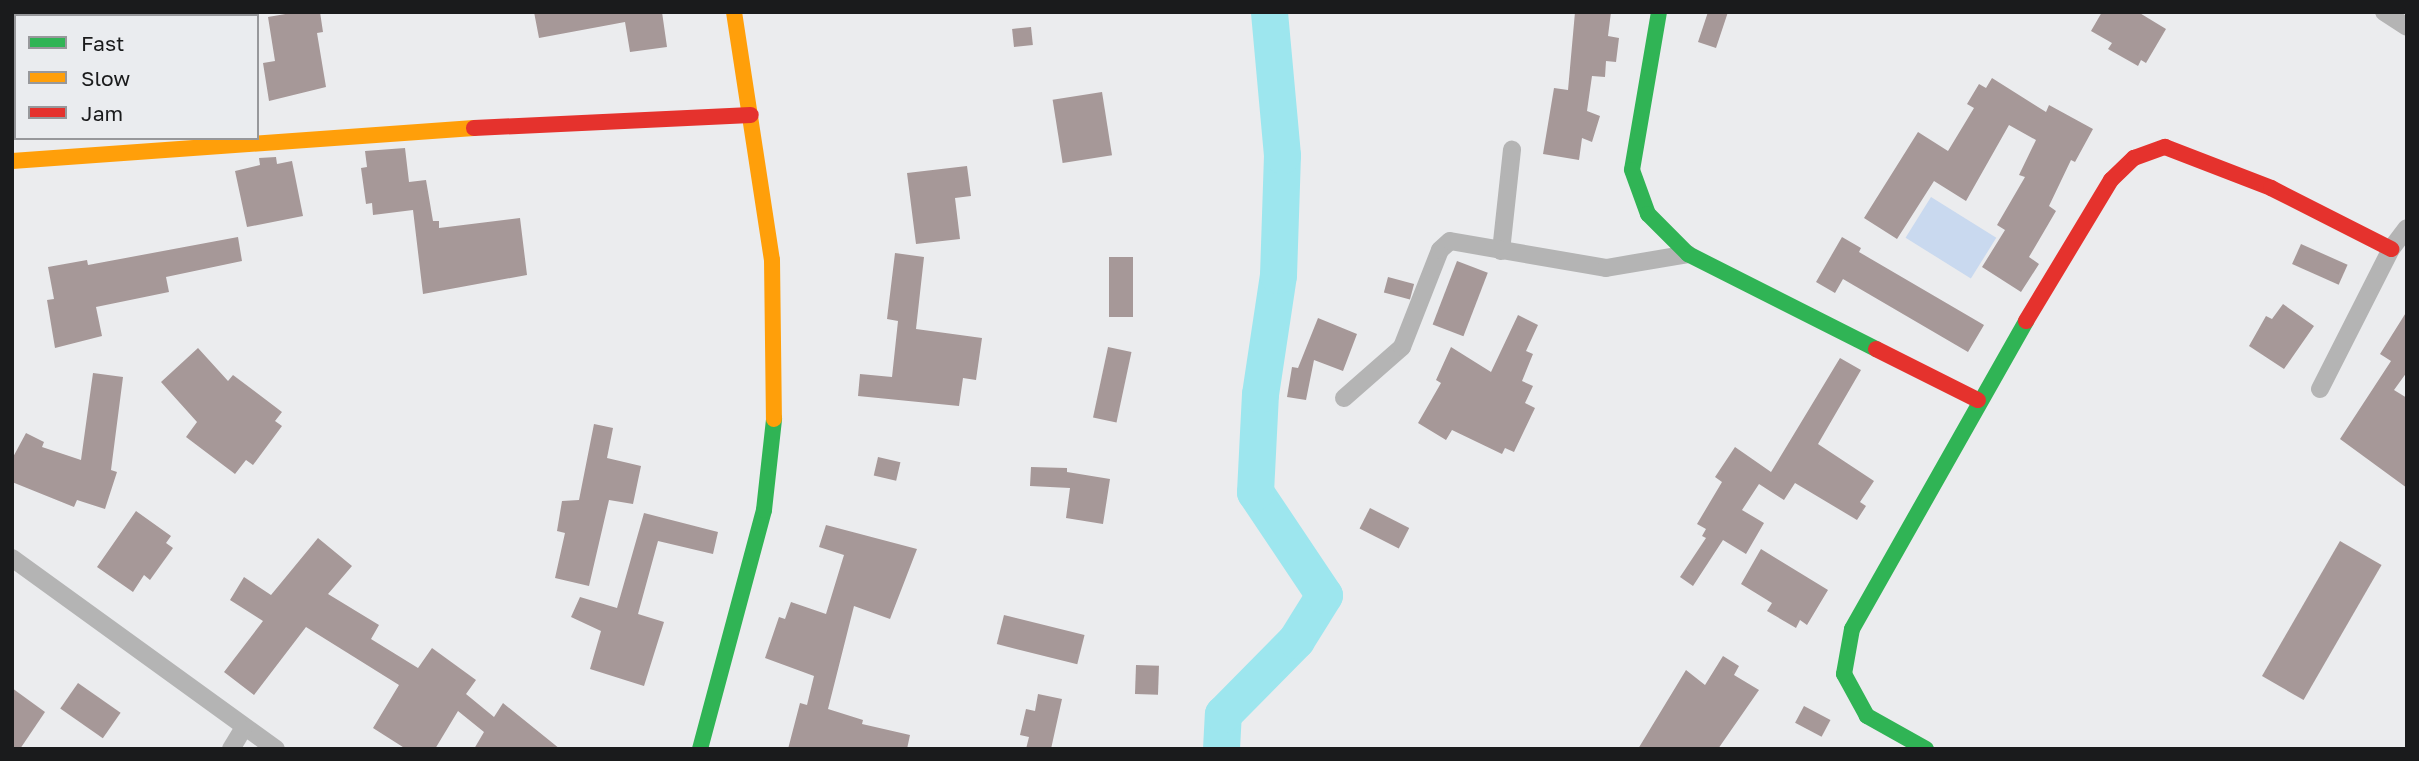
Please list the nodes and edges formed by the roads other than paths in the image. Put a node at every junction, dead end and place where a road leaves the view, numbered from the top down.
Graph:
1 (734, 12) edge
2 (1659, 12) edge
3 (2384, 12) edge
4 (2407, 27) edge
5 (751, 115) junction
6 (1512, 150) dead end
7 (12, 161) edge
8 (2407, 229) edge
9 (2391, 249) junction
10 (1501, 251) junction
11 (1688, 254) junction
12 (2320, 389) dead end
13 (1344, 398) dead end
14 (1978, 400) junction
15 (12, 558) edge
16 (243, 729) junction
17 (231, 749) edge
18 (276, 749) edge
19 (700, 749) edge
20 (1926, 749) edge

1 - 5 street
2 - 11 street
3 - 4 street
5 - 7 street
5 - 19 street
6 - 10 street
8 - 9 street
9 - 12 street
9 - 14 street
10 - 11 street
10 - 13 street
11 - 14 street
14 - 20 street
15 - 16 street
16 - 17 street
16 - 18 street

